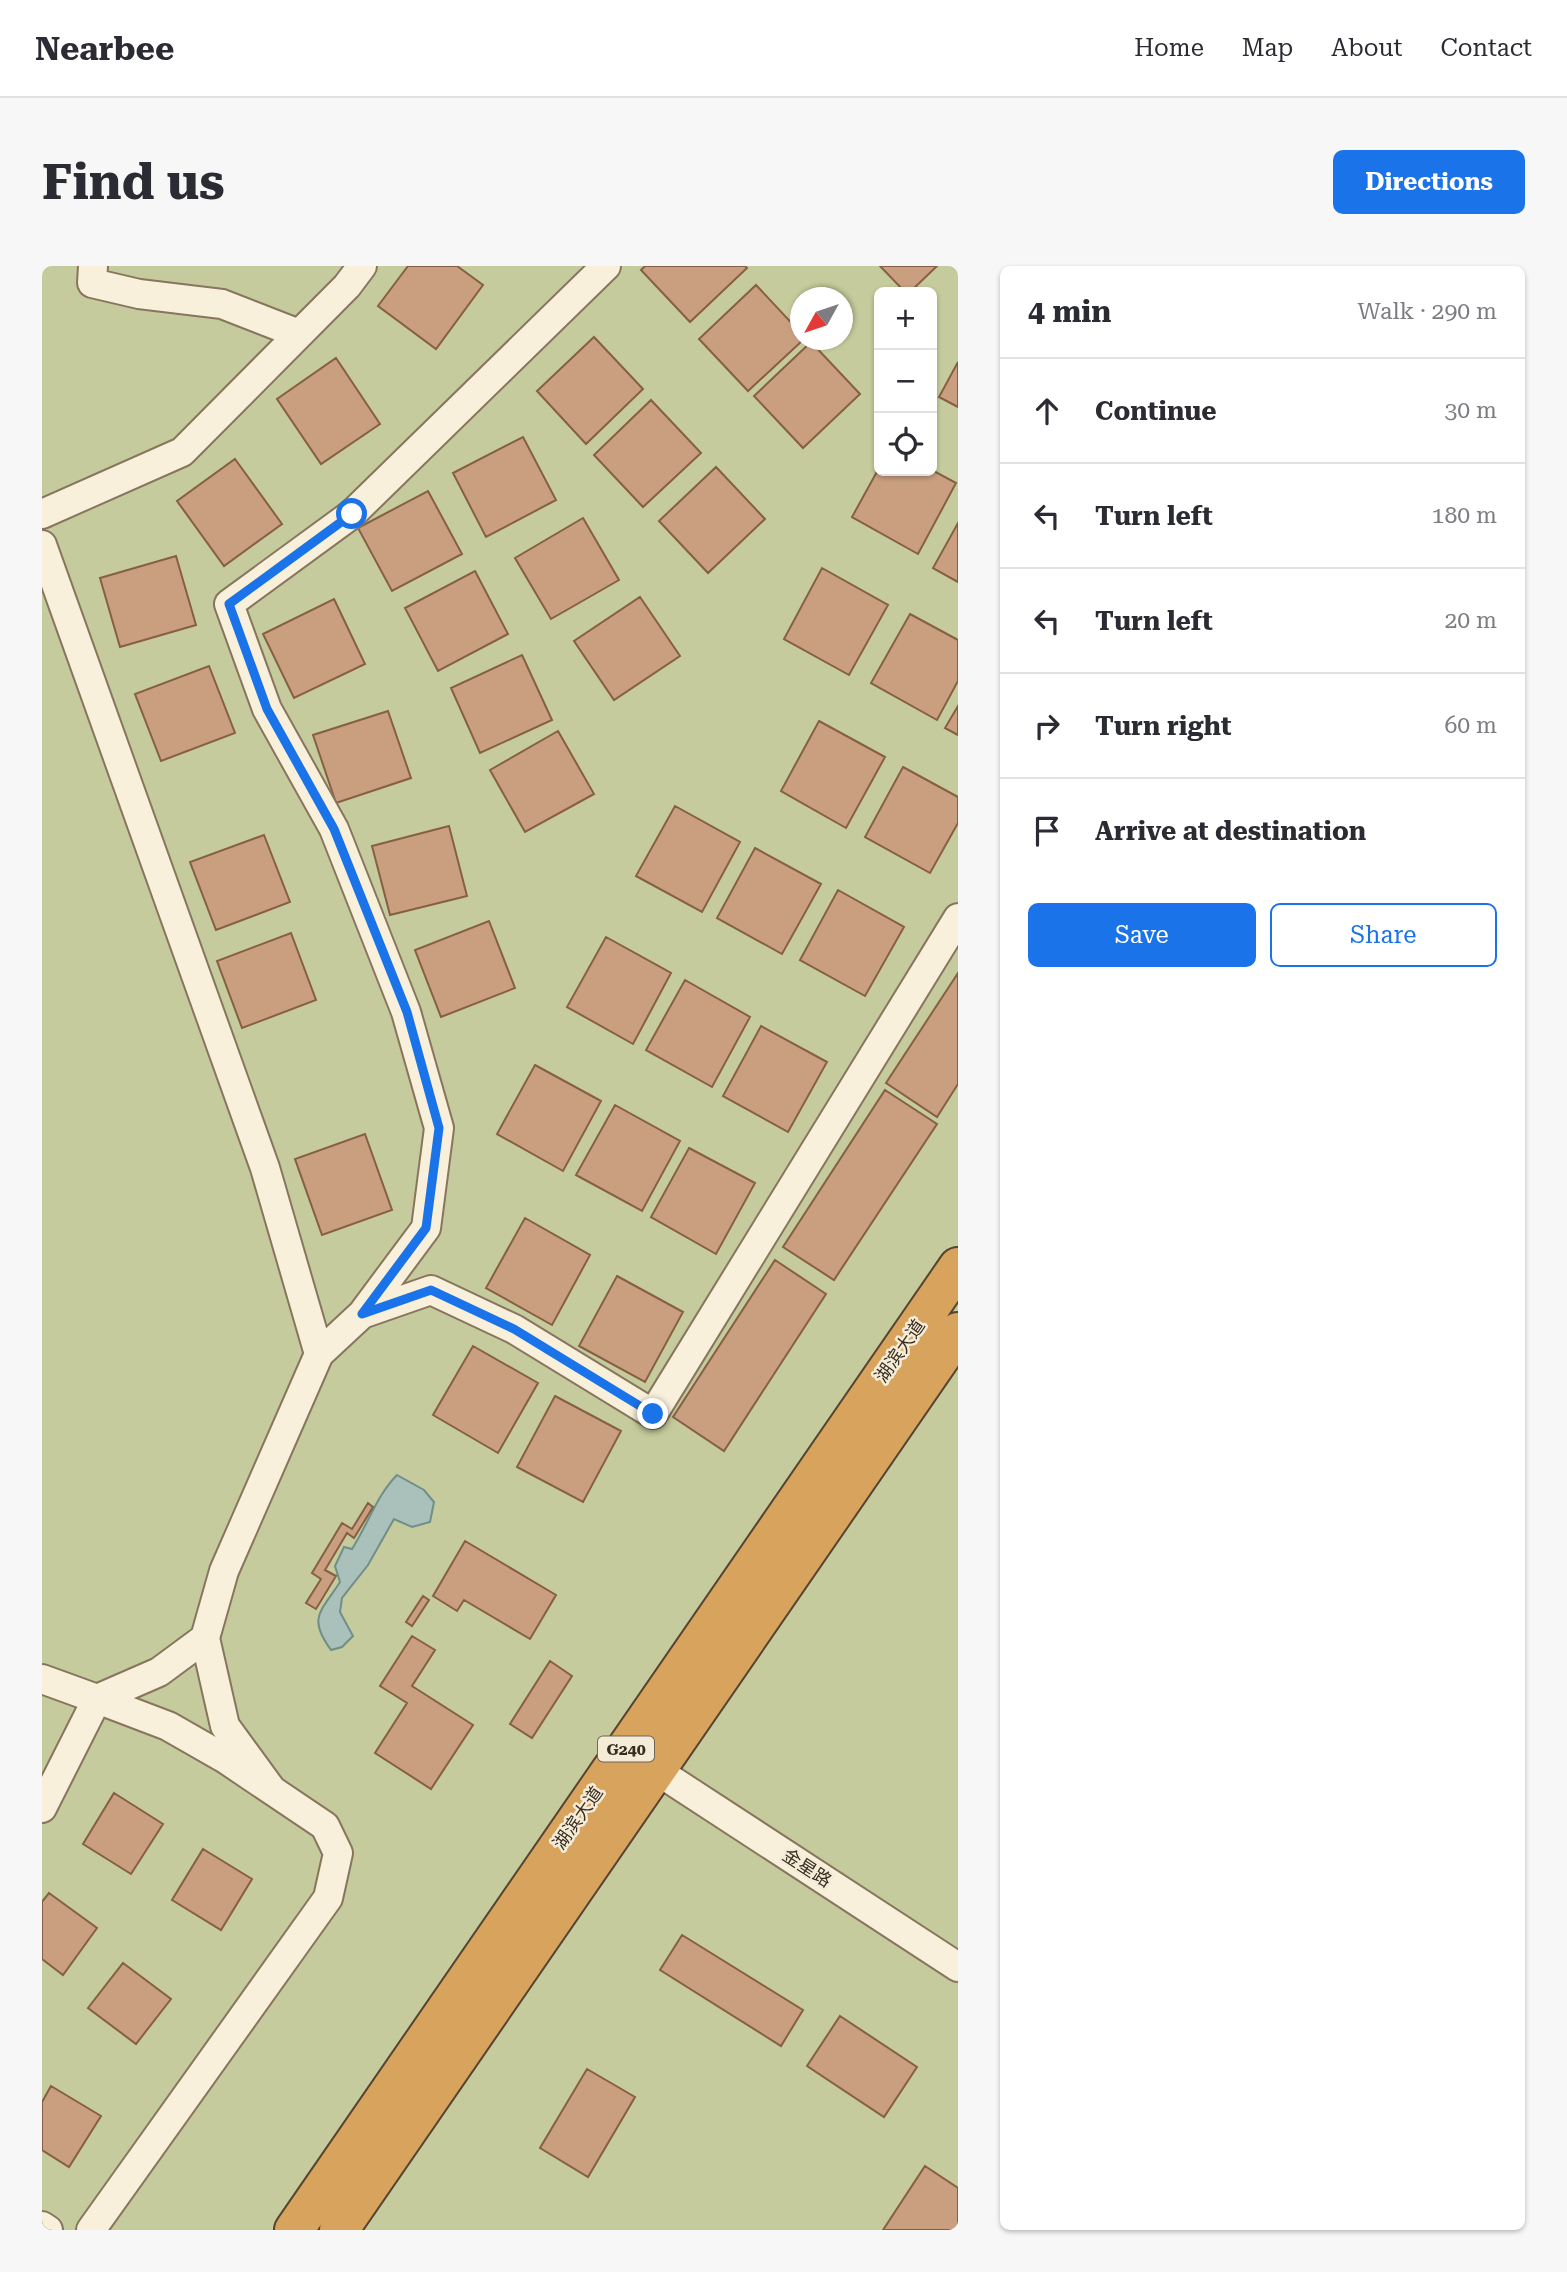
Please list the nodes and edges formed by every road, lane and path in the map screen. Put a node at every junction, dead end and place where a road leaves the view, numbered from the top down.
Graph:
1 (93, 266) edge
2 (362, 266) edge
3 (606, 266) edge
4 (299, 334) junction
5 (42, 514) edge
6 (42, 545) edge
7 (958, 918) edge
8 (958, 1267) edge
9 (362, 1314) junction
10 (958, 1332) edge
11 (319, 1354) junction
12 (205, 1638) junction
13 (42, 1679) edge
14 (97, 1699) junction
15 (656, 1770) junction
16 (271, 1789) junction
17 (42, 1808) edge
18 (958, 1967) edge
19 (42, 2227) edge
20 (48, 2230) edge
21 (91, 2230) edge
22 (294, 2230) edge
23 (339, 2230) edge

1 - 4 street
2 - 4 street
3 - 9 street
4 - 5 street
6 - 11 street
7 - 9 street
8 - 22 highway, 湖滨大道 / G240
9 - 11 street
10 - 15 highway, 湖滨大道 / G240
11 - 12 street
12 - 14 street
12 - 16 street
13 - 14 street
14 - 16 street
14 - 17 street
15 - 18 street, 金星路
15 - 23 highway, 湖滨大道 / G240
16 - 21 street
19 - 20 street

